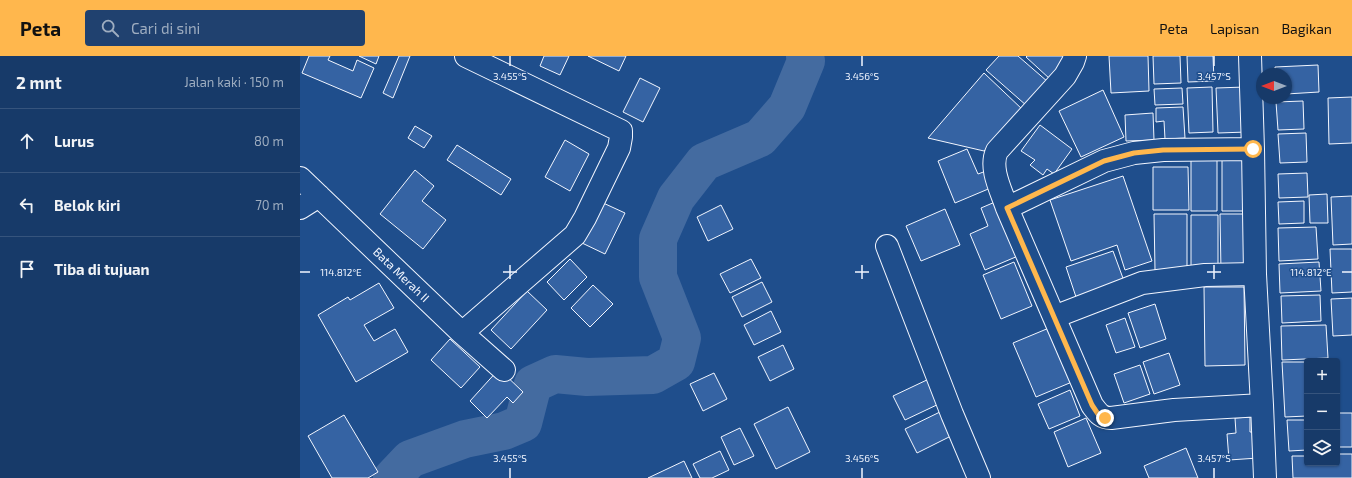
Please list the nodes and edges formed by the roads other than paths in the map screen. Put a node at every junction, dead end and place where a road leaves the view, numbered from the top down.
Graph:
1 (466, 56) edge
2 (1075, 56) edge
3 (1250, 56) edge
4 (1253, 149) junction
5 (300, 178) edge
6 (319, 196) junction
7 (300, 208) edge
8 (1007, 208) junction
9 (887, 246) dead end
10 (1255, 274) junction
11 (1054, 317) junction
12 (462, 333) junction
13 (504, 370) dead end
14 (1262, 405) junction
15 (979, 478) edge
16 (1265, 478) edge

1 - 12 street
2 - 8 street
3 - 4 street
4 - 8 street
4 - 10 street
5 - 6 street, Bata Merah II
6 - 7 street
6 - 12 street, Bata Merah II
8 - 11 street
9 - 15 street
10 - 11 street
10 - 14 street
11 - 14 street
12 - 13 street, Bata Merah II
14 - 16 street

